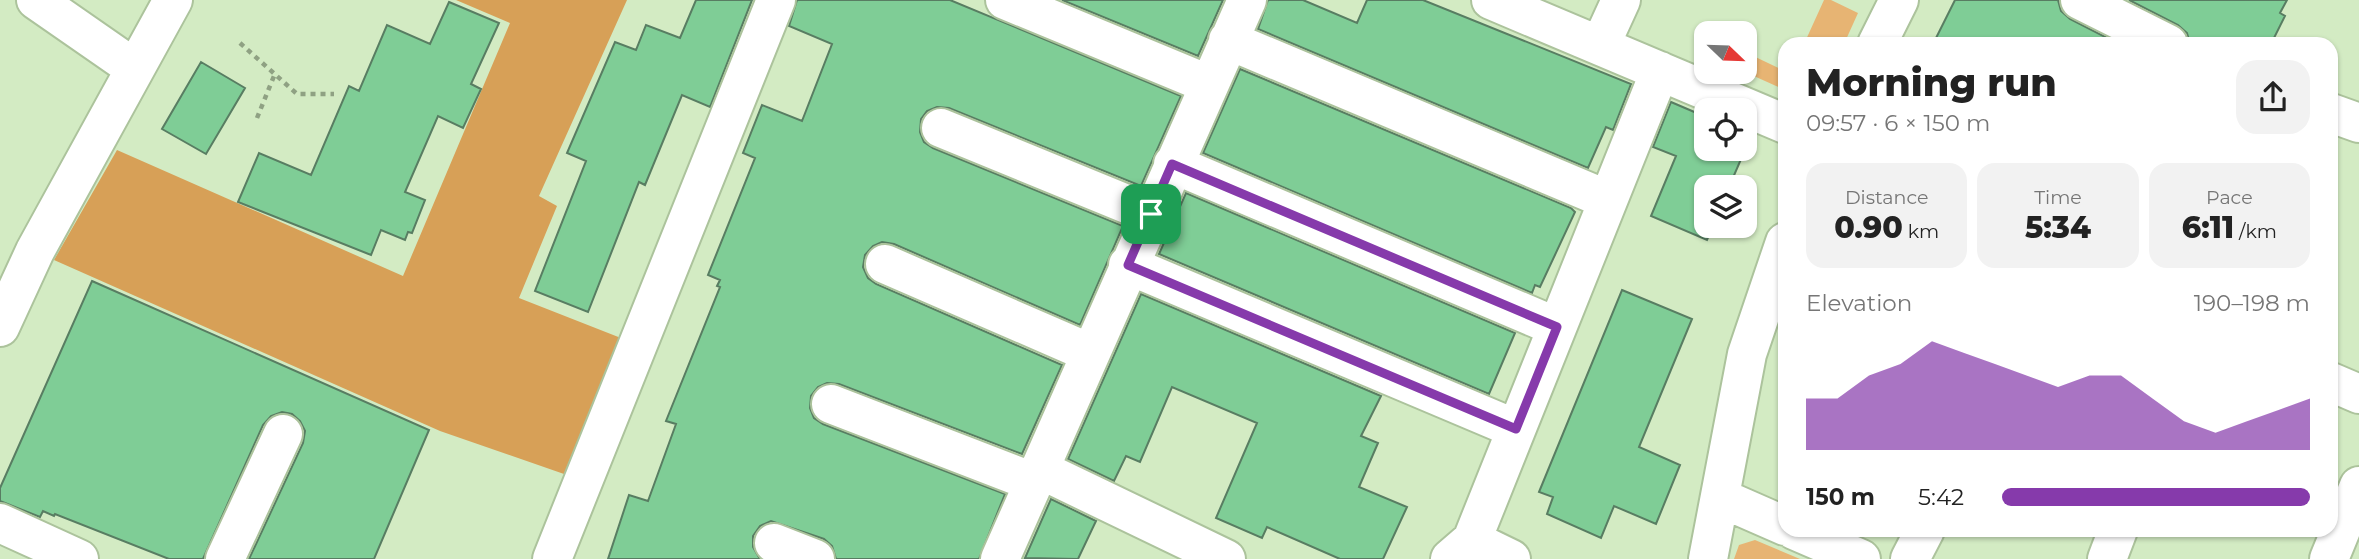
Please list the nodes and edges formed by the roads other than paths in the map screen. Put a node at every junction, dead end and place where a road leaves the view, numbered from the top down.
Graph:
1 (36, 0) edge
2 (173, 0) edge
3 (776, 0) edge
4 (1005, 0) edge
5 (1247, 0) edge
6 (1491, 0) edge
7 (1621, 0) edge
8 (1899, 0) edge
9 (2080, 0) edge
10 (1880, 37) edge
11 (2154, 37) edge
12 (1228, 40) junction
13 (1600, 46) junction
14 (134, 68) junction
15 (1660, 71) junction
16 (1208, 83) junction
17 (2338, 115) edge
18 (1778, 121) edge
19 (2359, 122) edge
20 (941, 128) dead end
21 (1172, 164) junction
22 (1608, 200) junction
23 (1151, 214) junction
24 (1778, 263) edge
25 (885, 264) dead end
26 (1128, 265) junction
27 (0, 327) edge
28 (1557, 327) junction
29 (1090, 353) junction
30 (2338, 385) edge
31 (2359, 394) edge
32 (831, 404) dead end
33 (1516, 429) junction
34 (283, 434) dead end
35 (1036, 476) junction
36 (2359, 486) edge
37 (1721, 498) junction
38 (0, 523) edge
39 (1778, 523) edge
40 (1810, 537) edge
41 (1921, 537) edge
42 (2115, 537) edge
43 (774, 543) dead end
44 (1461, 549) edge
45 (79, 559) edge
46 (225, 559) edge
47 (552, 559) edge
48 (815, 559) edge
49 (1000, 559) edge
50 (1226, 559) edge
51 (1511, 559) edge
52 (1708, 559) edge
53 (1861, 559) edge
54 (1910, 559) edge
55 (2107, 559) edge
56 (2329, 559) edge

1 - 14 street
2 - 14 street
3 - 47 street
4 - 16 street
5 - 12 street
6 - 13 street
7 - 13 street
8 - 10 street
9 - 11 street
12 - 16 street
12 - 22 street
13 - 15 street
14 - 27 street
15 - 18 street
15 - 22 street
16 - 21 street
17 - 19 street
20 - 23 street
21 - 23 street
21 - 28 street
22 - 28 street
23 - 26 street
24 - 37 street
25 - 29 street
26 - 29 street
26 - 33 street
28 - 33 street
29 - 35 street
30 - 31 street
32 - 35 street
33 - 44 street
34 - 46 street
35 - 49 street
35 - 50 street
36 - 56 street
37 - 39 street
37 - 52 street
38 - 45 street
40 - 53 street
41 - 54 street
42 - 55 street
43 - 48 street
44 - 51 street

